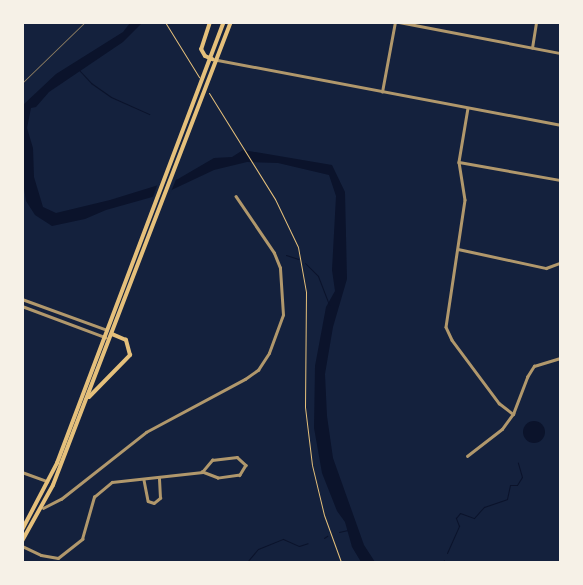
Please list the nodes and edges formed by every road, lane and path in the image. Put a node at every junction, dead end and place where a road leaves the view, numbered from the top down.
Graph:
1 (165, 22) edge
2 (210, 22) edge
3 (224, 22) edge
4 (231, 22) edge
5 (395, 22) edge
6 (399, 22) edge
7 (536, 22) edge
8 (532, 48) junction
9 (560, 53) edge
10 (212, 59) junction
11 (218, 60) junction
12 (203, 83) dead end
13 (207, 90) dead end
14 (382, 92) junction
15 (468, 108) junction
16 (560, 125) edge
17 (459, 162) junction
18 (560, 180) edge
19 (236, 197) dead end
20 (458, 249) junction
21 (560, 263) edge
22 (22, 298) edge
23 (22, 306) edge
24 (107, 330) junction
25 (112, 334) junction
26 (103, 337) junction
27 (560, 358) edge
28 (87, 398) junction
29 (513, 414) junction
30 (467, 456) dead end
31 (22, 472) edge
32 (202, 472) junction
33 (160, 478) junction
34 (144, 480) junction
35 (48, 482) junction
36 (43, 508) junction
37 (22, 530) edge
38 (22, 541) edge
39 (22, 546) edge
40 (58, 558) junction
41 (60, 562) edge
42 (341, 562) edge

1 - 12 path
2 - 10 main road
3 - 10 main road
4 - 11 main road
5 - 14 street
6 - 8 street
7 - 8 street
8 - 9 street
10 - 11 street
10 - 24 main road
11 - 14 street
11 - 25 main road
13 - 42 path
14 - 15 street
15 - 16 street
15 - 17 street
17 - 18 street
17 - 20 street
19 - 36 street
20 - 21 street
20 - 29 street
22 - 24 street
23 - 26 street
24 - 25 street
24 - 26 main road
25 - 26 street
25 - 28 main road
25 - 28 main road
26 - 35 main road
27 - 29 street
28 - 36 main road
29 - 30 street
31 - 35 street
32 - 32 street
32 - 33 street
33 - 34 street
33 - 34 street
34 - 40 street
35 - 37 main road
36 - 38 main road
39 - 40 street
40 - 41 street

